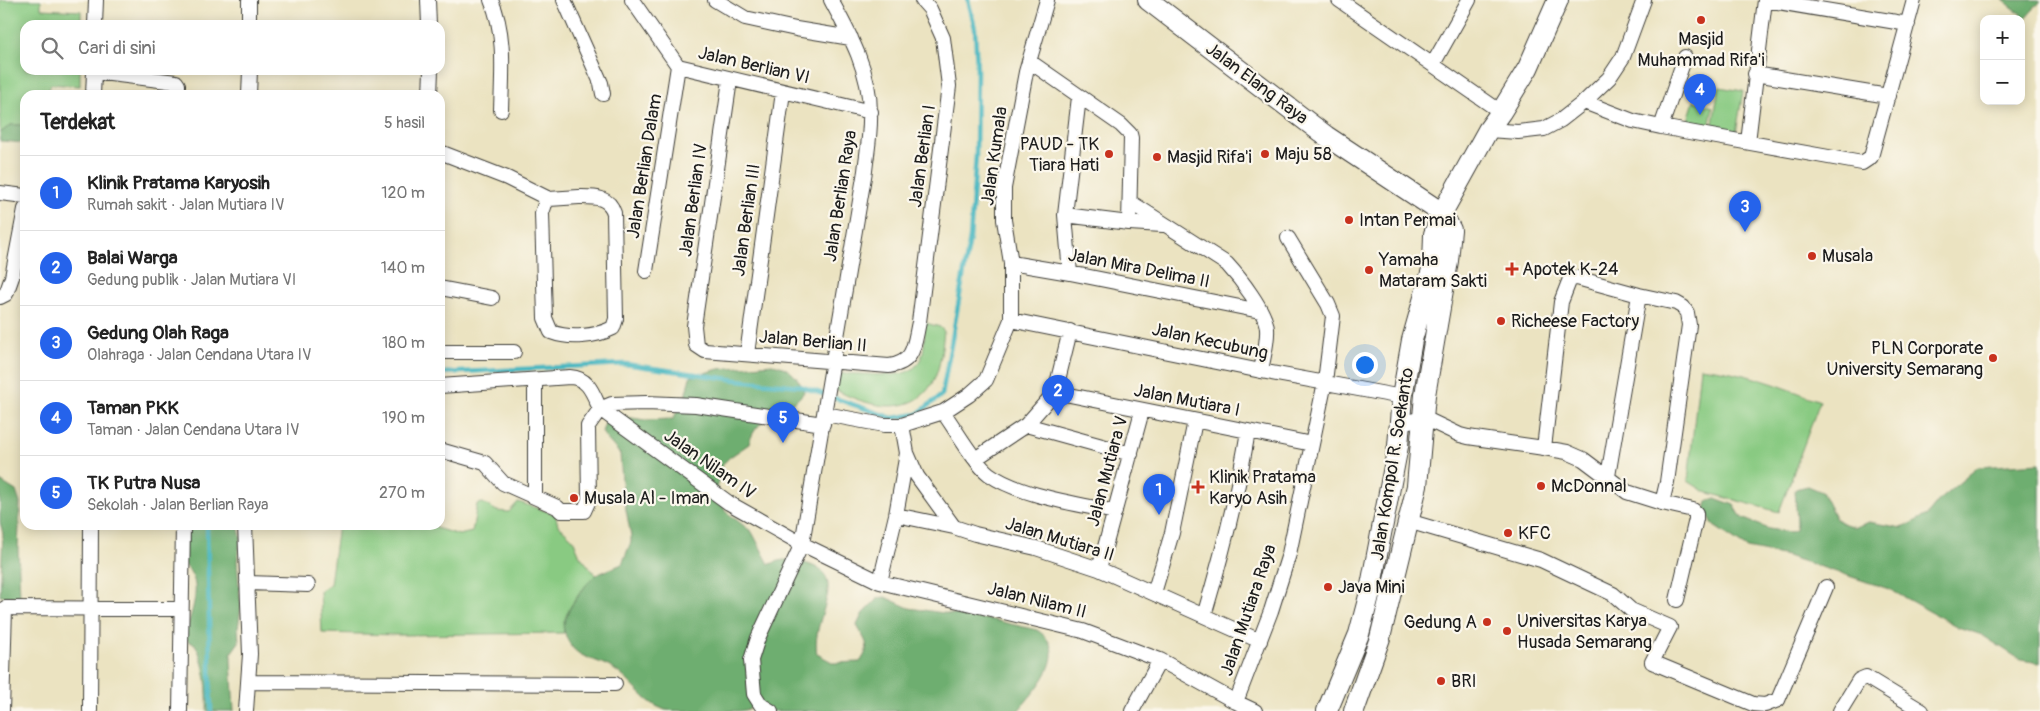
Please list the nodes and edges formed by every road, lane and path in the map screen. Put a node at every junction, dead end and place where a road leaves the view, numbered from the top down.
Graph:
1 (96, 0) edge
2 (249, 0) edge
3 (428, 0) edge
4 (491, 0) edge
5 (564, 0) edge
6 (632, 0) edge
7 (831, 0) edge
8 (922, 0) edge
9 (1047, 0) edge
10 (1148, 0) edge
11 (1339, 0) edge
12 (1469, 0) edge
13 (1558, 0) edge
14 (1644, 0) edge
15 (1765, 0) edge
16 (1914, 0) edge
17 (723, 2) edge
18 (95, 20) edge
19 (249, 20) edge
20 (429, 20) edge
21 (1908, 24) junction
22 (851, 38) junction
23 (1685, 57) dead end
24 (1029, 61) junction
25 (1433, 64) junction
26 (678, 66) junction
27 (1754, 74) junction
28 (94, 75) edge
29 (124, 75) edge
30 (250, 75) edge
31 (431, 75) edge
32 (730, 80) junction
33 (93, 90) edge
34 (178, 90) edge
35 (249, 90) edge
36 (430, 90) edge
37 (783, 92) junction
38 (603, 94) dead end
39 (1888, 96) junction
40 (1079, 97) junction
41 (1584, 102) junction
42 (501, 110) dead end
43 (870, 112) junction
44 (1501, 112) junction
45 (1661, 127) junction
46 (1488, 130) junction
47 (1748, 142) junction
48 (445, 154) edge
49 (0, 193) edge
50 (20, 195) edge
51 (549, 199) junction
52 (1130, 202) junction
53 (1442, 212) junction
54 (1065, 215) junction
55 (1129, 222) junction
56 (1164, 225) junction
57 (20, 235) edge
58 (1288, 238) dead end
59 (1011, 263) junction
60 (646, 271) dead end
61 (1070, 272) junction
62 (445, 289) edge
63 (1639, 295) junction
64 (0, 297) edge
65 (492, 298) dead end
66 (1260, 311) junction
67 (1011, 320) junction
68 (919, 322) joint
69 (694, 326) joint
70 (1070, 331) junction
71 (445, 352) edge
72 (514, 352) dead end
73 (747, 354) junction
74 (831, 363) junction
75 (1261, 371) junction
76 (535, 381) junction
77 (1325, 382) junction
78 (445, 386) edge
79 (1055, 392) junction
80 (1402, 397) junction
81 (600, 409) junction
82 (1142, 411) junction
83 (943, 412) junction
84 (824, 414) junction
85 (1424, 418) junction
86 (1195, 421) junction
87 (1400, 423) junction
88 (902, 425) junction
89 (1026, 425) junction
90 (1248, 431) junction
91 (1312, 444) junction
92 (1544, 448) junction
93 (445, 451) edge
94 (907, 453) junction
95 (1131, 454) junction
96 (975, 459) junction
97 (1608, 476) junction
98 (535, 496) junction
99 (1662, 503) junction
100 (1115, 512) junction
101 (896, 515) junction
102 (1408, 521) junction
103 (954, 528) junction
104 (91, 530) edge
105 (183, 530) edge
106 (246, 530) edge
107 (802, 544) junction
108 (1100, 569) junction
109 (880, 582) junction
110 (247, 583) junction
111 (308, 585) dead end
112 (1826, 588) dead end
113 (1154, 593) junction
114 (1677, 600) dead end
115 (3, 607) edge
116 (91, 607) junction
117 (180, 608) junction
118 (1204, 616) junction
119 (1260, 641) junction
120 (1160, 660) junction
121 (249, 682) junction
122 (615, 684) dead end
123 (1, 688) edge
124 (1236, 702) junction
125 (2, 711) edge
126 (90, 711) edge
127 (180, 711) edge
128 (246, 711) edge
129 (771, 711) edge
130 (1132, 711) edge
131 (1255, 711) edge
132 (1327, 711) edge
133 (1354, 711) edge
134 (1840, 711) edge
135 (1922, 711) edge

1 - 18 street
2 - 19 street
3 - 20 street
4 - 42 street
5 - 38 street
6 - 26 street, Jalan Berlian VI
7 - 22 street, Jalan Berlian Raya
8 - 68 street, Jalan Berlian I
9 - 24 street, Jalan Kumala
10 - 53 main road, Jalan Elang Raya
11 - 25 street
12 - 25 street
13 - 44 main road, Jalan Kompol R. Soekanto
14 - 41 street
15 - 21 street
15 - 27 street
16 - 21 street
17 - 22 street
21 - 39 street
22 - 43 street, Jalan Berlian Raya
23 - 45 street
24 - 40 street
24 - 59 street, Jalan Kumala
25 - 44 street
26 - 32 street, Jalan Berlian VI
26 - 60 street, Jalan Berlian Dalam
27 - 39 street
27 - 47 street
28 - 33 street
29 - 34 street
30 - 35 street
31 - 36 street
32 - 37 street, Jalan Berlian VI
32 - 69 street, Jalan Berlian IV
37 - 43 street, Jalan Berlian VI
37 - 73 street, Jalan Berlian III
39 - 47 street
40 - 52 street
40 - 54 street
41 - 45 street
41 - 46 street
43 - 74 street, Jalan Berlian Raya
44 - 46 main road, Jalan Kompol R. Soekanto
45 - 47 street
46 - 53 main road, Jalan Kompol R. Soekanto
48 - 51 street
49 - 50 street
51 - 51 street
52 - 55 street
52 - 56 street
53 - 80 main road, Jalan Kompol R. Soekanto
53 - 85 main road, Jalan Kompol R. Soekanto
54 - 55 street
54 - 61 street
55 - 56 street
56 - 66 street
57 - 64 street
58 - 77 street, Jalan Mutiara Raya
59 - 61 street, Jalan Mira Delima II
59 - 67 street, Jalan Kumala
61 - 66 street, Jalan Mira Delima II
62 - 65 street
63 - 92 street
63 - 97 street
63 - 99 street
66 - 75 street
67 - 70 street, Jalan Kecubung
67 - 83 street
68 - 74 street, Jalan Berlian II
69 - 73 street, Jalan Berlian II
70 - 75 street, Jalan Kecubung
70 - 79 street
71 - 72 street
73 - 74 street, Jalan Berlian II
74 - 84 street, Jalan Berlian Raya
75 - 77 street, Jalan Kecubung
76 - 78 street
76 - 81 street
76 - 98 street
77 - 80 street, Jalan Kecubung
77 - 91 street, Jalan Mutiara Raya
79 - 82 street, Jalan Mutiara I
79 - 89 street
80 - 87 main road, Jalan Kompol R. Soekanto
81 - 84 street
81 - 98 street
81 - 107 street, Jalan Nilam IV
82 - 86 street, Jalan Mutiara I
82 - 95 street, Jalan Mutiara V
83 - 88 street
83 - 96 street
84 - 88 street
84 - 107 street, Jalan Berlian Raya
85 - 87 street
85 - 92 street
85 - 102 main road, Jalan Kompol R. Soekanto
86 - 90 street, Jalan Mutiara I
86 - 113 street
87 - 132 main road, Jalan Kompol R. Soekanto
88 - 94 street
89 - 95 street
89 - 96 street
90 - 91 street, Jalan Mutiara I
90 - 118 street
91 - 119 street, Jalan Mutiara Raya
92 - 97 street
93 - 98 street
94 - 101 street
94 - 103 street
95 - 100 street, Jalan Mutiara V
96 - 100 street
97 - 99 street
99 - 114 street
100 - 108 street, Jalan Mutiara V
101 - 103 street, Jalan Mutiara II
101 - 109 street
102 - 112 street
102 - 133 main road, Jalan Kompol R. Soekanto
103 - 108 street, Jalan Mutiara II
104 - 116 street
105 - 117 street
106 - 110 street
107 - 109 street, Jalan Nilam II
107 - 129 street, Jalan Berlian Raya
108 - 113 street, Jalan Mutiara II
109 - 120 street, Jalan Nilam II
110 - 111 street
110 - 121 street
113 - 118 street, Jalan Mutiara II
115 - 116 street
115 - 123 street
116 - 117 street
116 - 126 street
117 - 127 street
118 - 119 street, Jalan Mutiara II
119 - 124 street, Jalan Mutiara Raya
120 - 124 street, Jalan Nilam II
120 - 130 street
121 - 122 street
121 - 128 street
123 - 125 street
124 - 131 street, Jalan Nilam II
134 - 135 street

